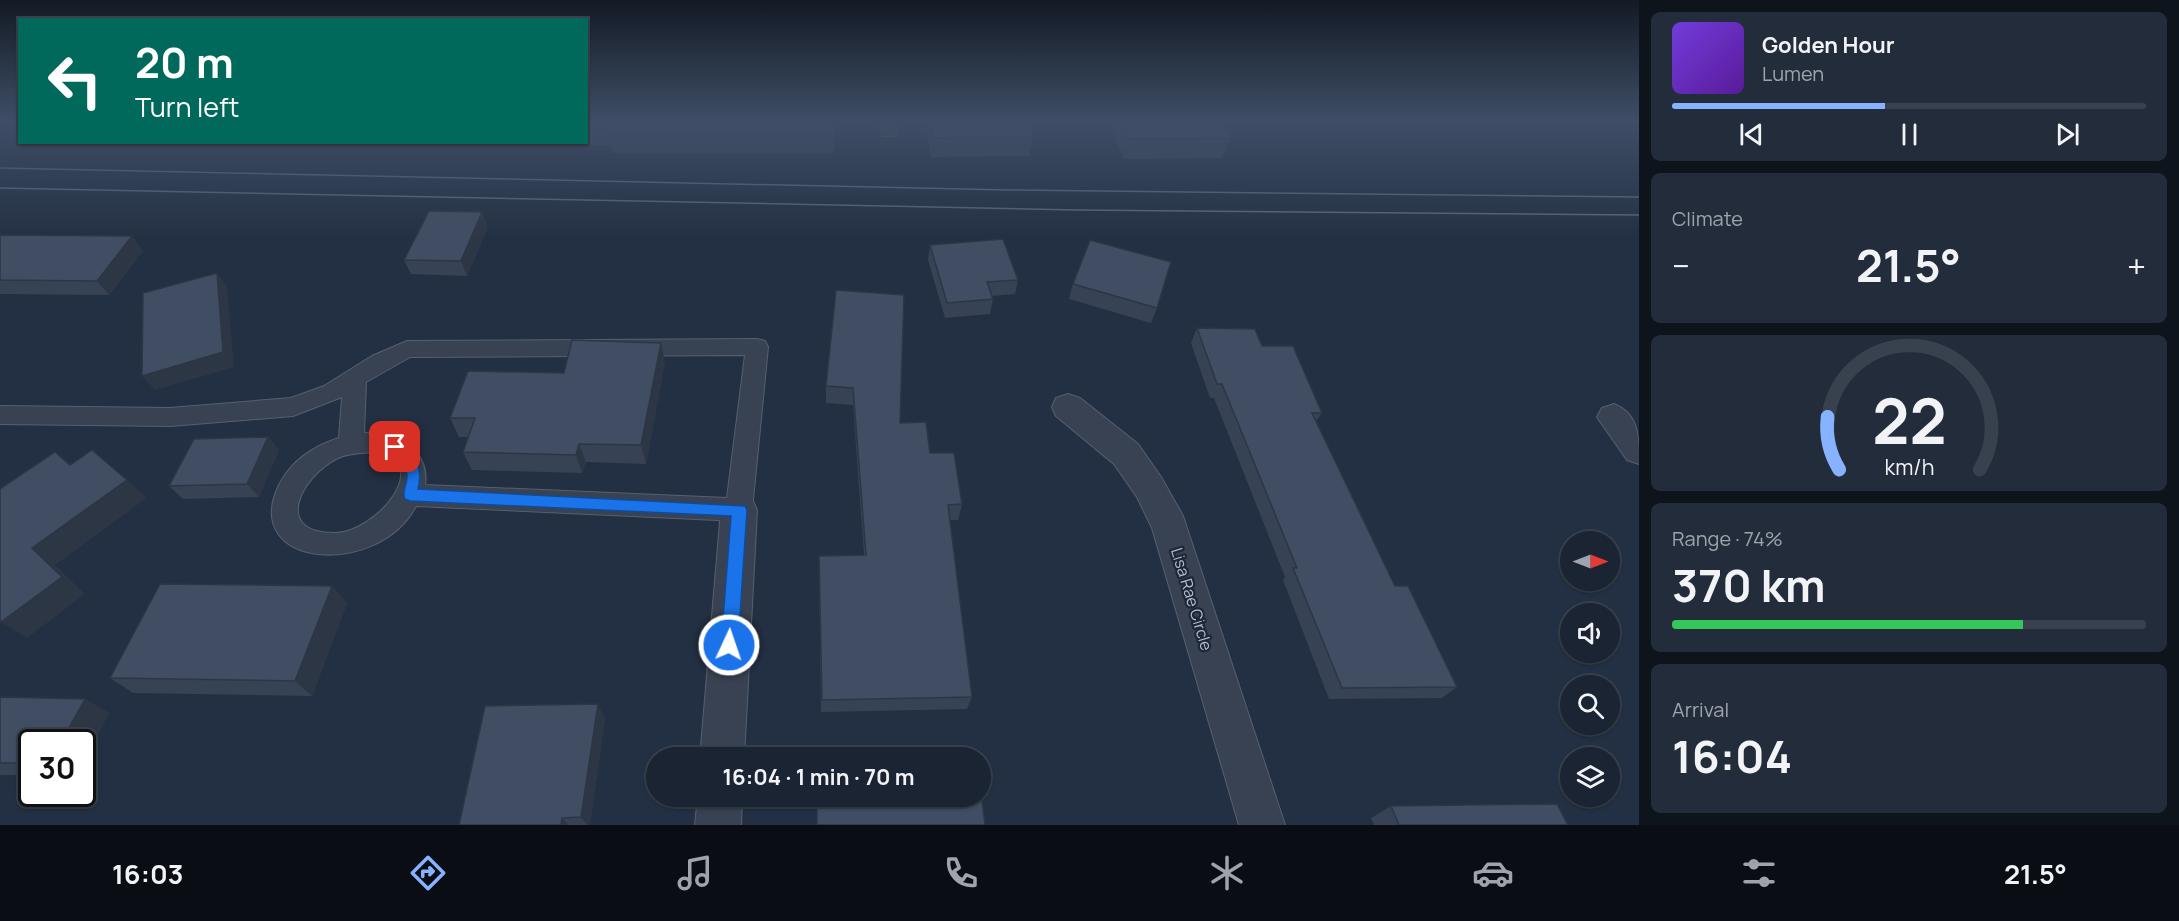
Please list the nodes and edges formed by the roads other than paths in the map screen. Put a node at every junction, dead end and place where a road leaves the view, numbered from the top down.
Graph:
1 (355, 379) junction
2 (1068, 407) dead end
3 (0, 415) edge
4 (1614, 417) dead end
5 (351, 444) junction
6 (1639, 450) edge
7 (410, 495) junction
8 (739, 510) junction
9 (723, 747) edge
10 (719, 807) edge
11 (718, 825) edge
12 (1262, 825) edge

1 - 3 lane
1 - 5 lane
1 - 8 lane
2 - 12 street, Lisa Rae Circle
4 - 6 street
5 - 7 lane
5 - 7 lane
7 - 8 lane
8 - 9 street
10 - 11 street

